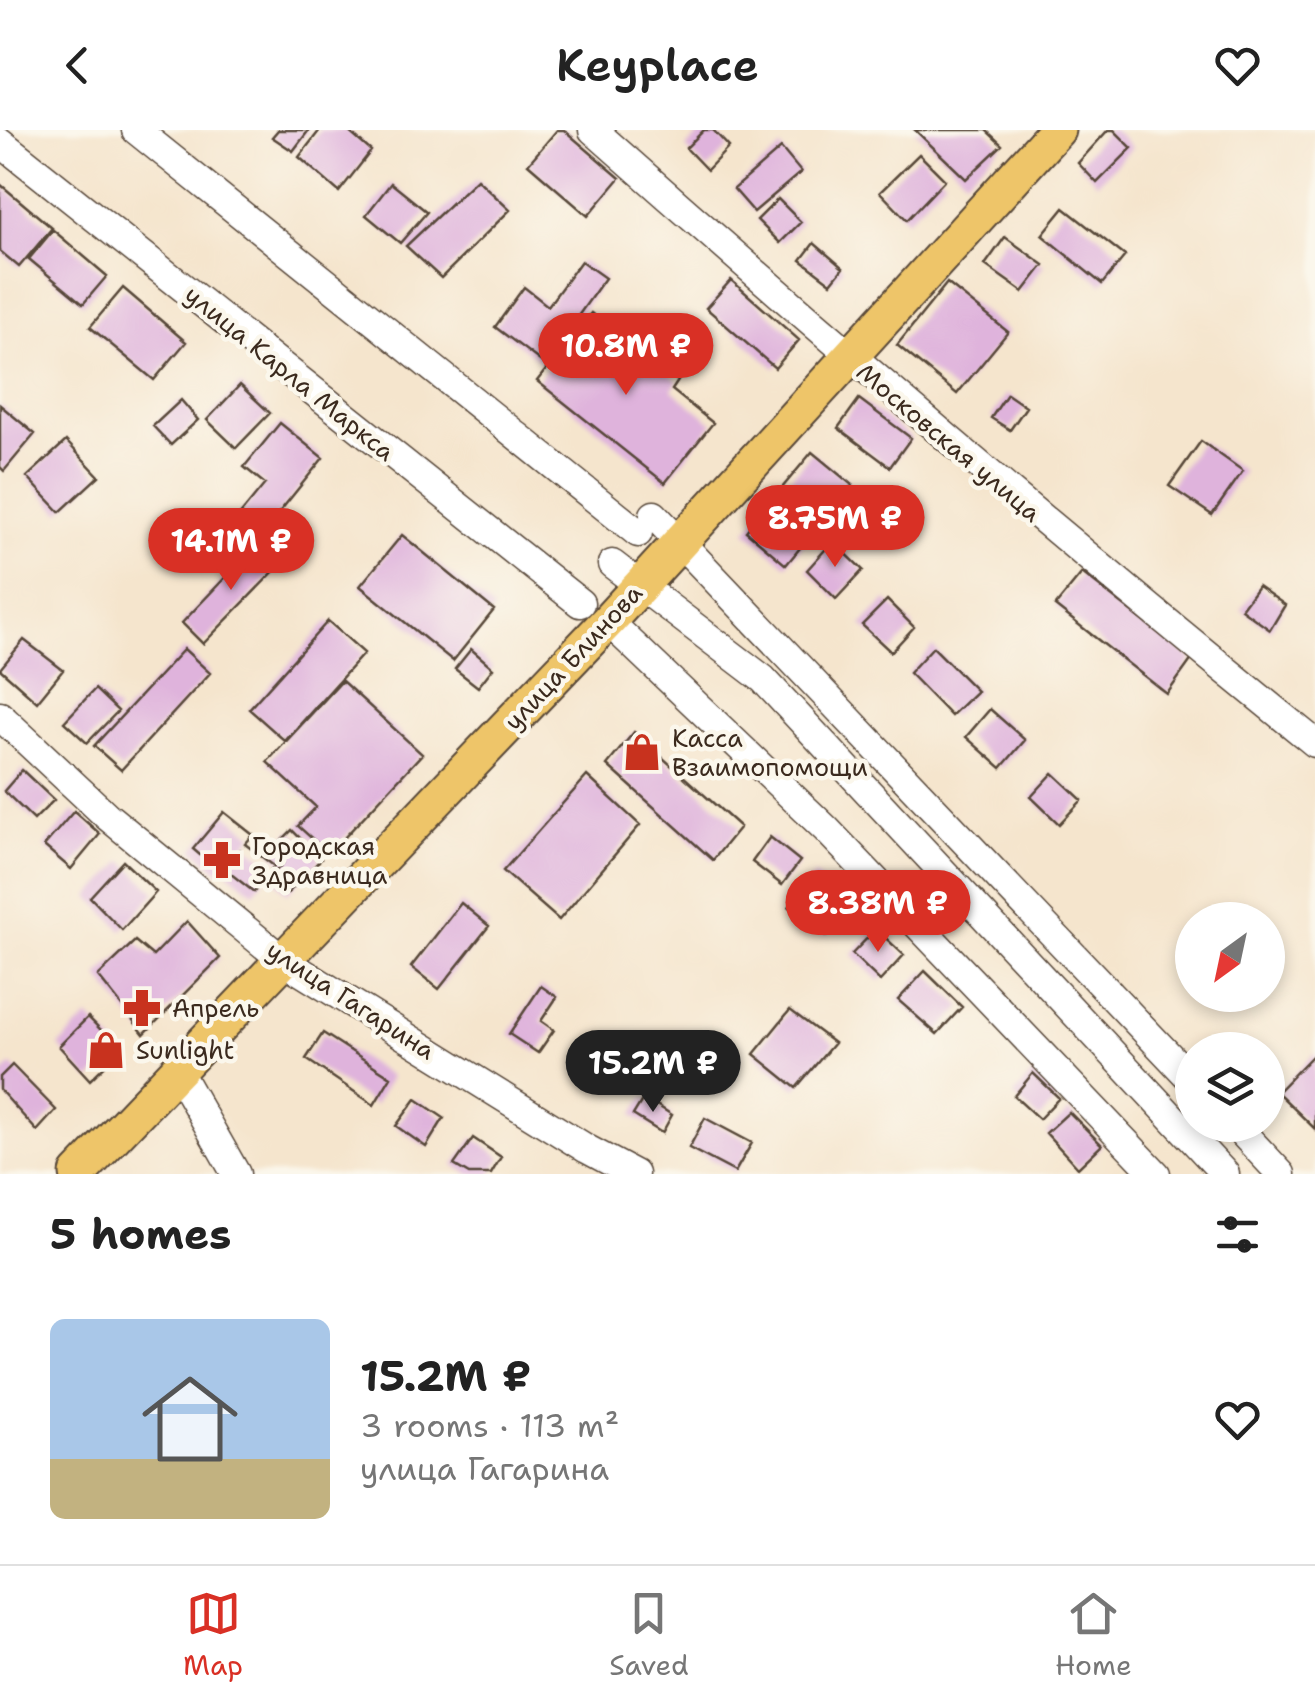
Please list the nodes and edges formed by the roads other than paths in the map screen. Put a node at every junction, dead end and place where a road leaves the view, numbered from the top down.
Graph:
1 (136, 130) edge
2 (593, 130) edge
3 (1056, 130) edge
4 (0, 142) edge
5 (849, 357) junction
6 (681, 541) junction
7 (612, 564) dead end
8 (640, 587) junction
9 (594, 612) junction
10 (0, 716) edge
11 (1315, 742) edge
12 (284, 961) junction
13 (1175, 1062) edge
14 (178, 1072) junction
15 (1251, 1142) edge
16 (78, 1174) edge
17 (236, 1174) edge
18 (634, 1174) edge
19 (1156, 1174) edge
20 (1225, 1174) edge
21 (1282, 1174) edge

1 - 6 street
2 - 5 street, Московская улица
3 - 5 main road, улица Блинова
4 - 9 street, улица Карла Маркса
5 - 6 main road, улица Блинова
5 - 11 street, Московская улица
6 - 8 main road, улица Блинова
6 - 13 street
7 - 8 street
8 - 9 main road, улица Блинова
8 - 20 street
9 - 12 main road, улица Блинова
9 - 19 street, улица Карла Маркса
10 - 12 street, улица Гагарина
12 - 14 main road, улица Блинова
12 - 18 street, улица Гагарина
14 - 16 main road, улица Блинова
14 - 17 street
15 - 21 street

